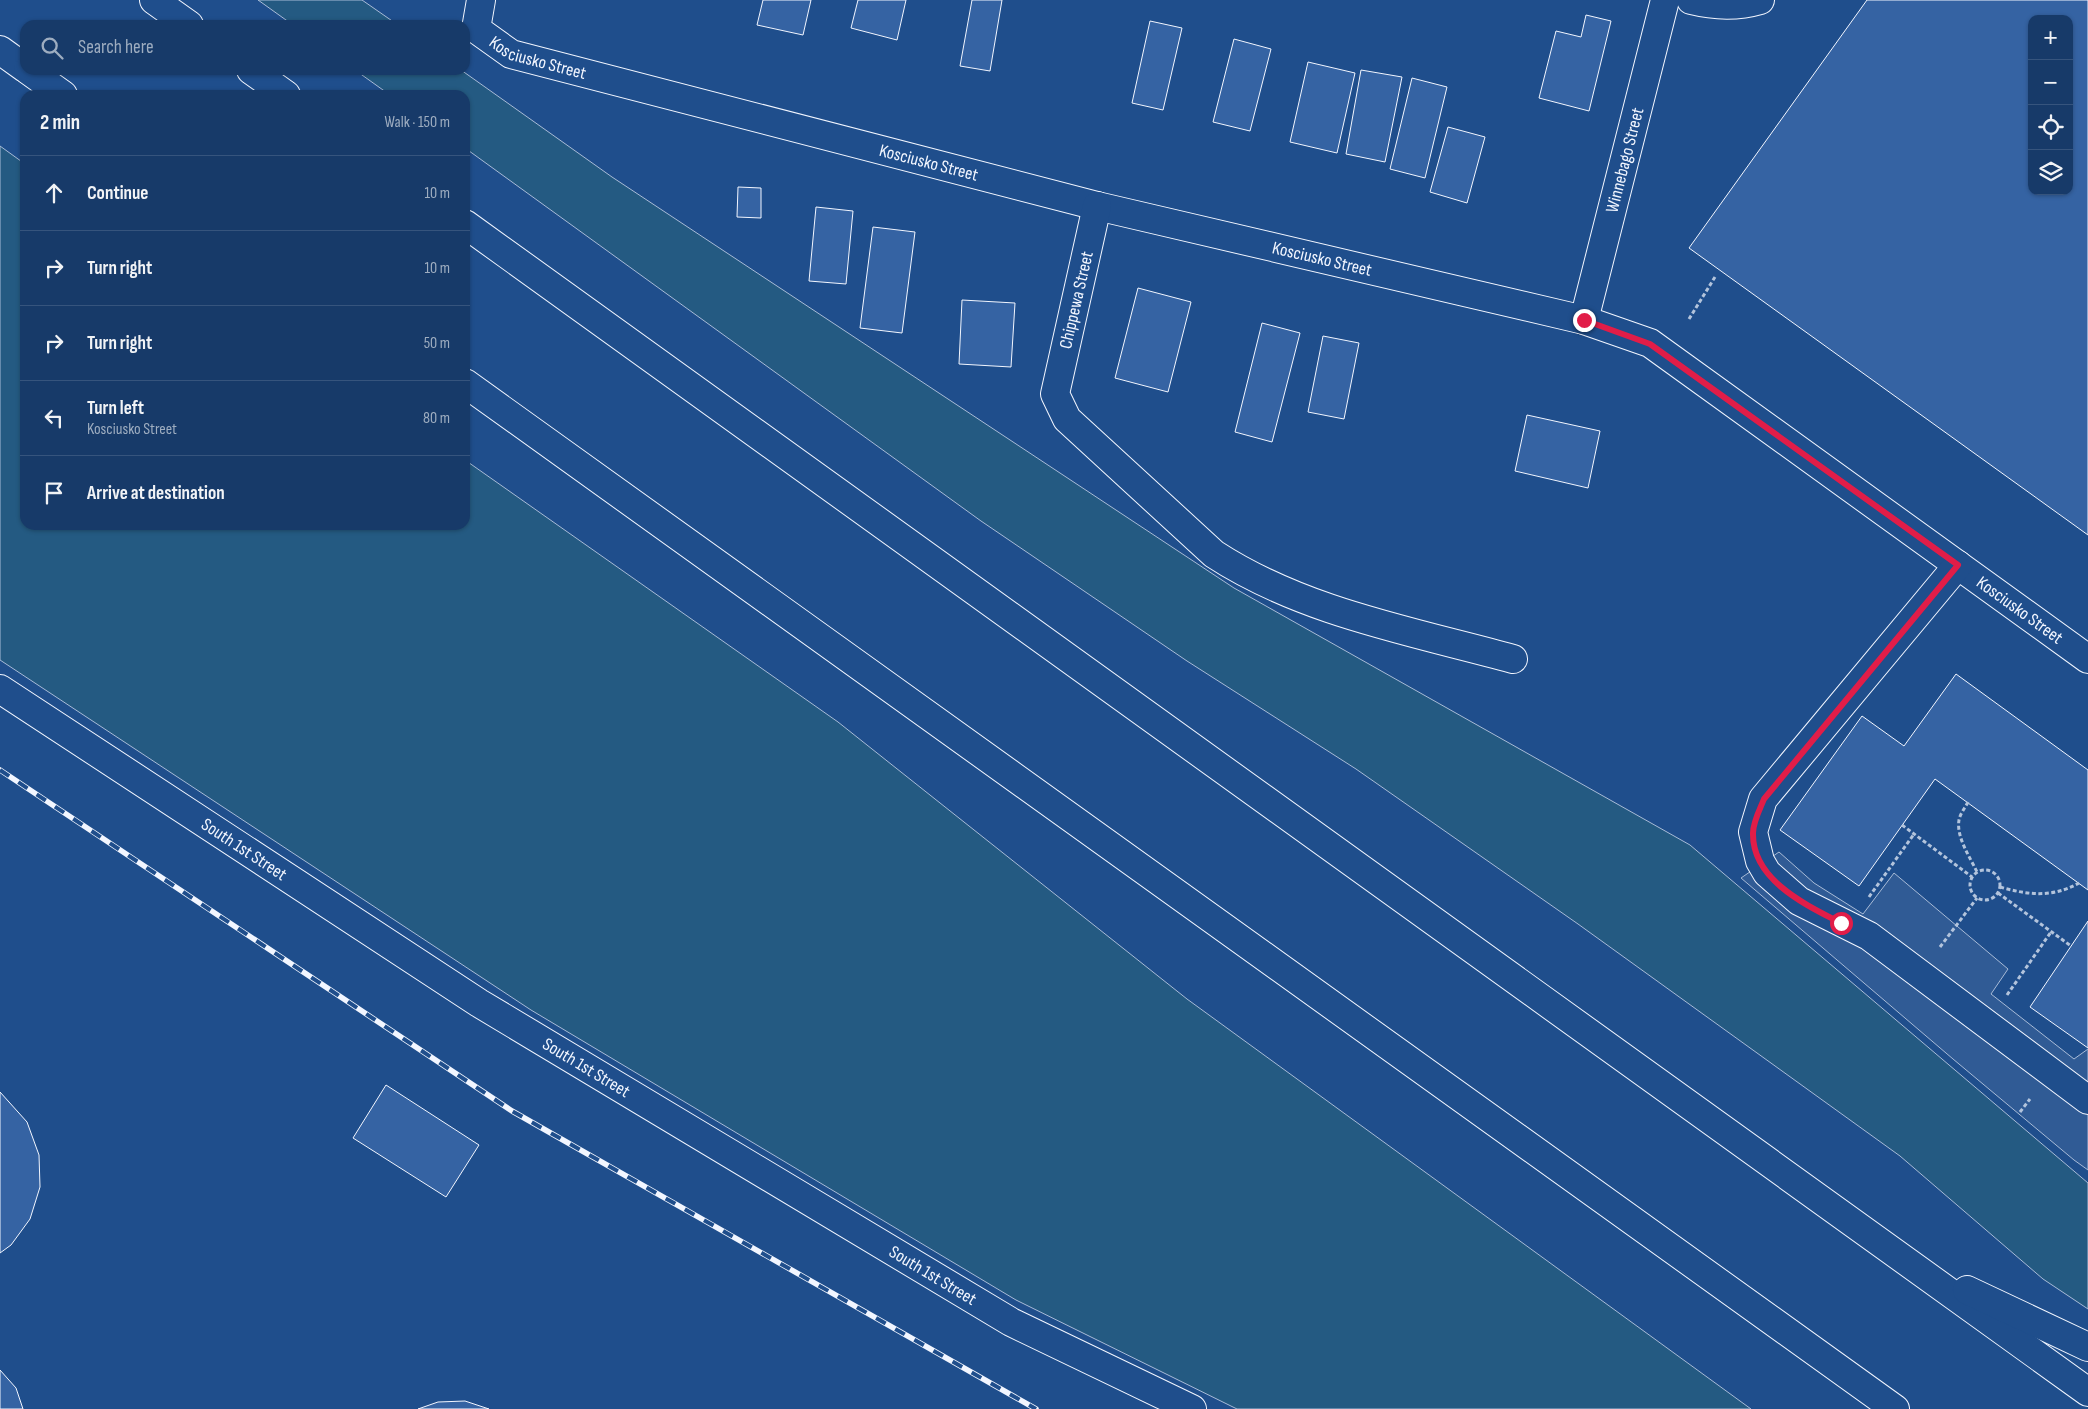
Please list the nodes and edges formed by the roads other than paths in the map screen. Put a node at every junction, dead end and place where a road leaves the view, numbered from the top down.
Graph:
1 (154, 0) edge
2 (481, 0) edge
3 (1665, 0) edge
4 (1691, 0) edge
5 (1760, 0) edge
6 (182, 20) edge
7 (0, 50) edge
8 (20, 64) edge
9 (35, 75) edge
10 (258, 75) edge
11 (56, 90) edge
12 (279, 90) edge
13 (1097, 206) junction
14 (470, 228) edge
15 (1584, 320) junction
16 (470, 387) edge
17 (1958, 565) junction
18 (1513, 659) dead end
19 (2088, 659) edge
20 (0, 690) edge
21 (2088, 1100) edge
22 (1904, 1260) junction
23 (1789, 1332) junction
24 (2088, 1347) edge
25 (2088, 1392) edge
26 (1192, 1409) edge
27 (1868, 1409) edge
28 (1895, 1409) edge

1 - 6 main road
2 - 13 main road, Kosciusko Street
3 - 15 main road, Winnebago Street
4 - 5 main road
7 - 8 main road
9 - 11 main road
10 - 12 main road
13 - 15 main road, Kosciusko Street
13 - 18 main road, Chippewa Street
14 - 22 main road
15 - 17 main road, Kosciusko Street
16 - 23 main road
17 - 19 main road, Kosciusko Street
17 - 21 main road
20 - 26 main road, South 1st Street
22 - 24 main road
22 - 25 main road
23 - 27 main road
23 - 28 main road

